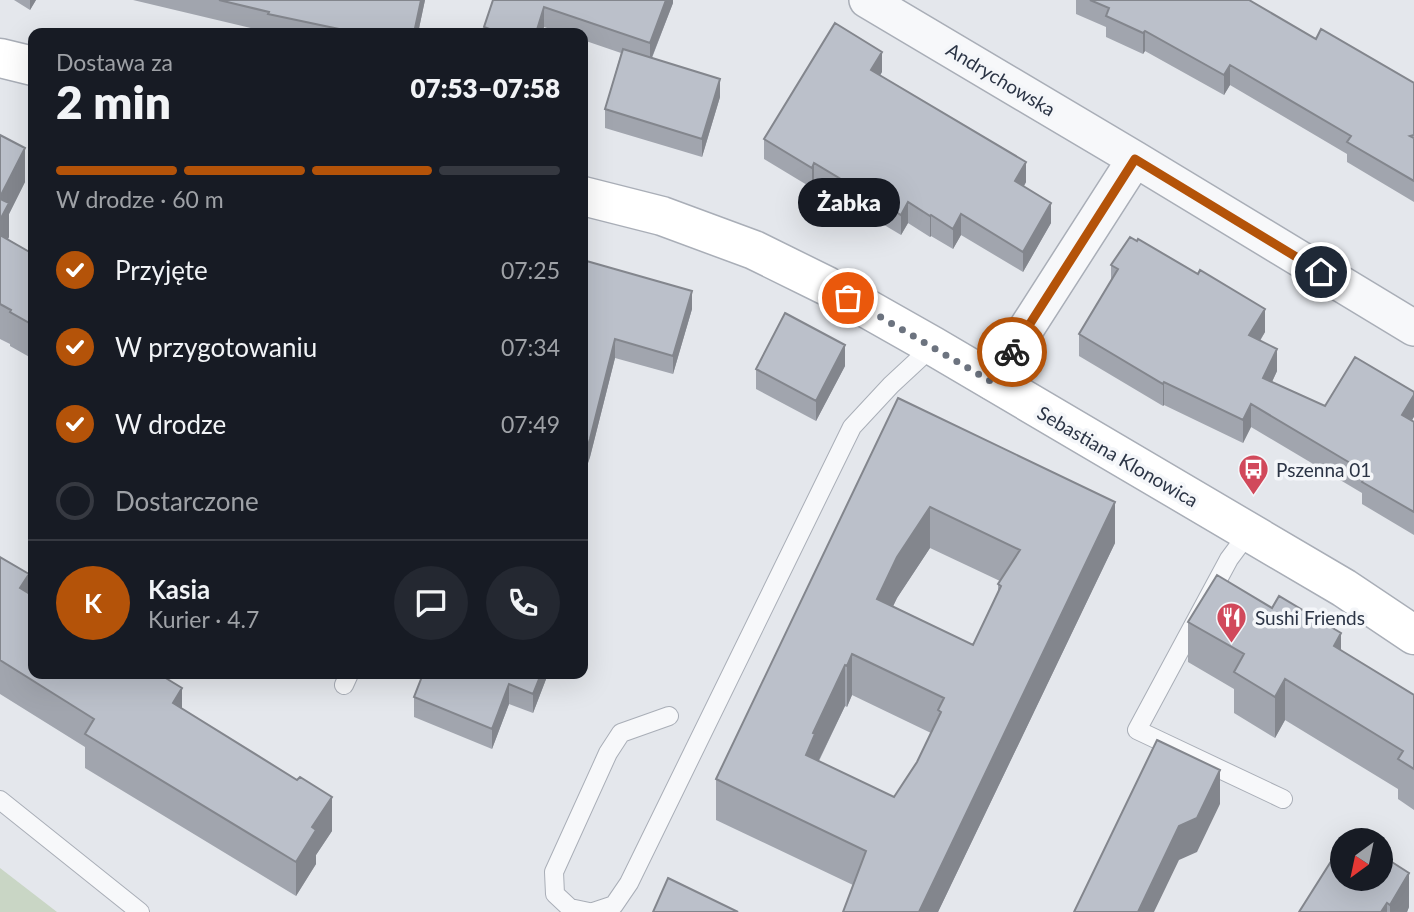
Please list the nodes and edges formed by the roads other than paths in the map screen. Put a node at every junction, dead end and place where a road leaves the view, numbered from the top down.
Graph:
1 (867, 0) edge
2 (0, 58) edge
3 (28, 65) edge
4 (1135, 159) junction
5 (588, 197) edge
6 (1414, 328) edge
7 (933, 346) junction
8 (992, 382) junction
9 (1249, 532) junction
10 (1414, 635) edge
11 (669, 716) dead end
12 (1283, 799) dead end
13 (0, 800) edge
14 (140, 912) edge
15 (591, 912) edge

1 - 4 street, Andrychowska
2 - 3 street
4 - 6 street, Andrychowska
4 - 8 street
5 - 7 street, Sebastiana Klonowica
7 - 8 street, Sebastiana Klonowica
7 - 15 lane
8 - 9 street, Sebastiana Klonowica
9 - 10 street, Sebastiana Klonowica
9 - 12 lane
11 - 15 lane
13 - 14 lane

